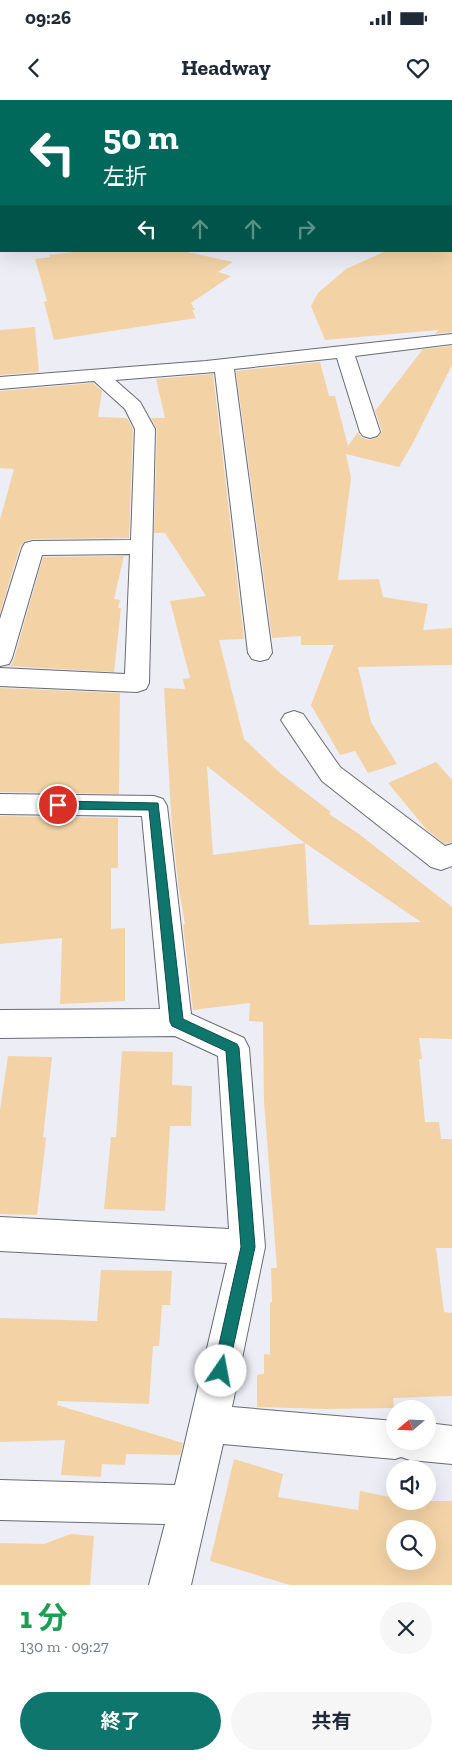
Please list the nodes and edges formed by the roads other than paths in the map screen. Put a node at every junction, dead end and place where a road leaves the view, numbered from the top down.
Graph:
1 (452, 339) edge
2 (344, 351) junction
3 (224, 365) junction
4 (99, 376) junction
5 (0, 383) edge
6 (370, 432) dead end
7 (142, 547) junction
8 (260, 653) dead end
9 (0, 658) edge
10 (0, 677) edge
11 (294, 720) dead end
12 (0, 804) edge
13 (452, 855) edge
14 (177, 1022) junction
15 (0, 1024) edge
16 (0, 1234) edge
17 (248, 1247) junction
18 (209, 1424) junction
19 (386, 1439) edge
20 (436, 1443) edge
21 (452, 1445) edge
22 (0, 1500) edge
23 (188, 1505) junction
24 (170, 1585) edge

1 - 2 street
2 - 3 street
2 - 6 street
3 - 4 street
3 - 8 street
4 - 5 street
4 - 7 street
7 - 9 street
7 - 10 street
11 - 13 street
12 - 14 street
14 - 15 street
14 - 17 street
16 - 17 street
17 - 18 street
18 - 19 street
18 - 23 street
20 - 21 street
22 - 23 street
23 - 24 street

